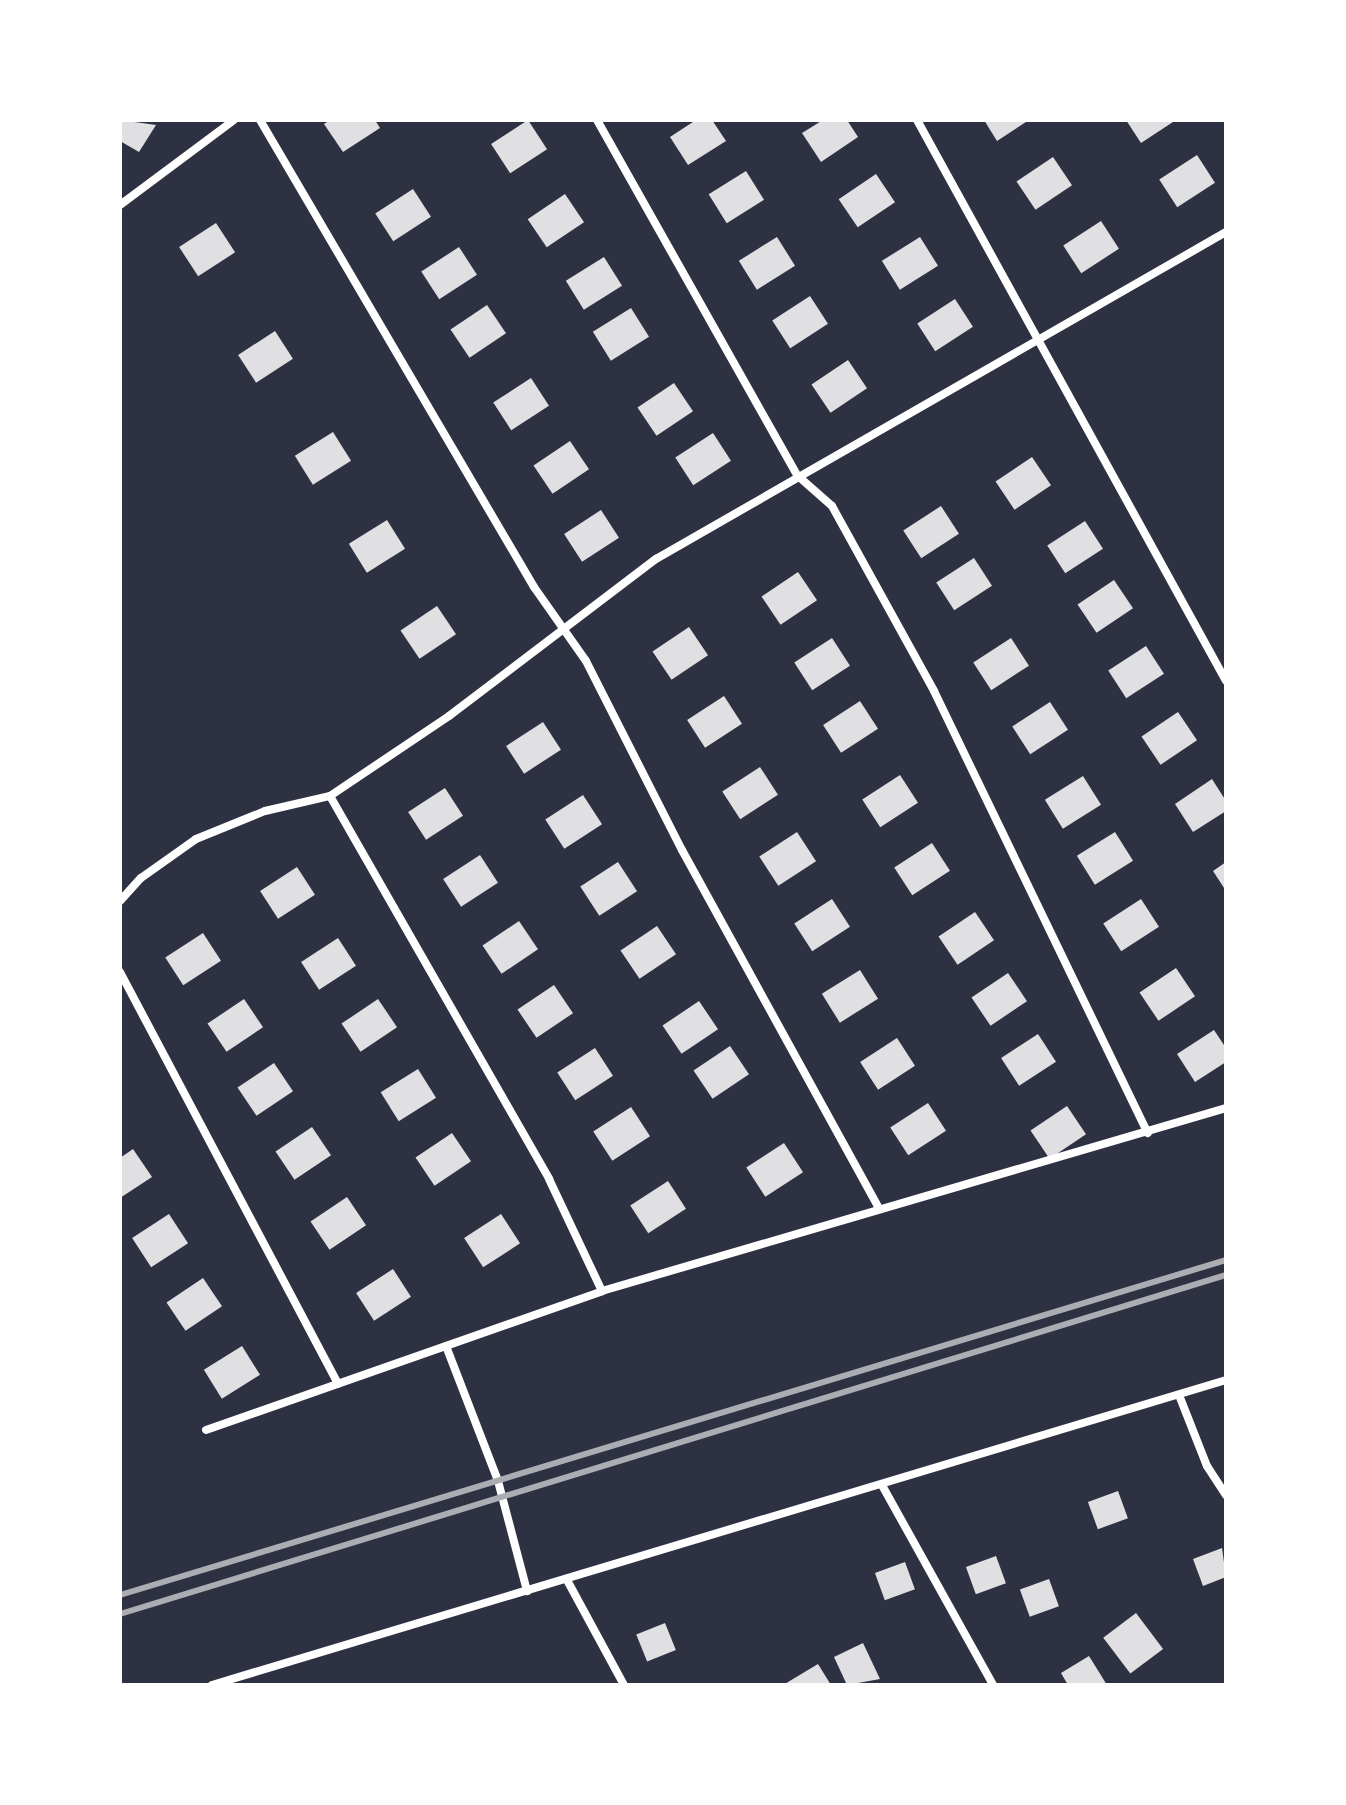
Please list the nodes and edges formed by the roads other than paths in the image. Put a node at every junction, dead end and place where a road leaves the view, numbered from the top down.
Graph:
1 (234, 120) edge
2 (260, 120) edge
3 (597, 120) edge
4 (917, 120) edge
5 (120, 205) edge
6 (1226, 232) edge
7 (1039, 338) junction
8 (798, 476) junction
9 (562, 627) junction
10 (1226, 681) edge
11 (330, 796) junction
12 (120, 901) edge
13 (120, 972) edge
14 (1226, 1108) edge
15 (1148, 1133) junction
16 (879, 1209) junction
17 (602, 1291) junction
18 (446, 1346) junction
19 (1226, 1380) edge
20 (338, 1384) junction
21 (1179, 1395) junction
22 (206, 1430) dead end
23 (883, 1487) junction
24 (1226, 1495) edge
25 (567, 1580) junction
26 (527, 1591) junction
27 (212, 1685) edge
28 (624, 1685) edge
29 (993, 1685) edge

1 - 5 street
2 - 9 street
3 - 8 street
4 - 7 street
6 - 7 street
7 - 8 street
7 - 10 street
8 - 9 street
8 - 15 street
9 - 11 street
9 - 16 street
11 - 12 street
11 - 17 street
13 - 20 street
14 - 15 street
15 - 16 street
16 - 17 street
17 - 18 street
18 - 20 street
18 - 26 street
19 - 21 street
20 - 22 street
21 - 23 street
21 - 24 street
23 - 25 street
23 - 29 street
25 - 26 street
25 - 28 street
26 - 27 street

